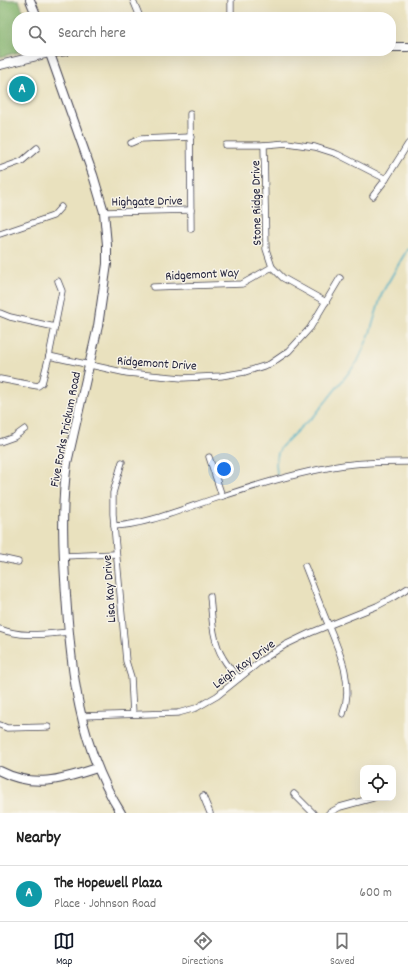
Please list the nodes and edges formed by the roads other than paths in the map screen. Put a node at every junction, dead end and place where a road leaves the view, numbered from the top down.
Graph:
1 (30, 0) edge
2 (133, 0) edge
3 (231, 0) edge
4 (34, 12) edge
5 (138, 12) edge
6 (231, 12) edge
7 (396, 47) edge
8 (408, 47) edge
9 (34, 56) edge
10 (50, 56) edge
11 (0, 65) edge
12 (190, 114) dead end
13 (190, 137) junction
14 (131, 143) dead end
15 (408, 144) edge
16 (226, 145) dead end
17 (264, 145) junction
18 (37, 148) dead end
19 (0, 170) edge
20 (386, 179) junction
21 (373, 196) dead end
22 (61, 207) dead end
23 (191, 210) junction
24 (104, 212) junction
25 (191, 229) dead end
26 (0, 234) edge
27 (272, 267) junction
28 (340, 278) dead end
29 (58, 281) dead end
30 (153, 286) dead end
31 (326, 302) junction
32 (0, 313) edge
33 (55, 327) junction
34 (49, 356) junction
35 (88, 364) junction
36 (0, 378) edge
37 (25, 428) dead end
38 (0, 442) edge
39 (209, 457) dead end
40 (122, 462) dead end
41 (408, 462) edge
42 (222, 496) junction
43 (114, 526) junction
44 (116, 554) junction
45 (64, 556) junction
46 (0, 558) edge
47 (18, 562) dead end
48 (305, 566) dead end
49 (408, 588) edge
50 (210, 596) dead end
51 (328, 626) junction
52 (0, 629) edge
53 (69, 632) junction
54 (238, 678) junction
55 (133, 714) junction
56 (343, 714) dead end
57 (81, 716) junction
58 (0, 725) edge
59 (48, 727) dead end
60 (97, 768) junction
61 (0, 771) edge
62 (294, 794) dead end
63 (203, 796) dead end
64 (363, 801) edge
65 (121, 813) edge
66 (210, 813) edge
67 (313, 813) edge
68 (329, 813) edge

1 - 4 main road
2 - 5 street
3 - 6 street
7 - 8 main road
9 - 11 main road
10 - 24 main road, Five Forks Trickum Road
12 - 13 street
13 - 14 street
13 - 23 street
15 - 20 street
16 - 17 street
17 - 20 street
17 - 27 street, Stone Ridge Drive
18 - 19 street
20 - 21 street
22 - 26 street
23 - 24 street, Highgate Drive
23 - 25 street
24 - 35 main road, Five Forks Trickum Road
27 - 30 street, Ridgemont Way
27 - 31 street
28 - 31 street, Ridgemont Drive
29 - 33 street
31 - 35 street, Ridgemont Drive
32 - 33 street
33 - 34 street
34 - 35 street, Ridgemont Drive
34 - 36 street
35 - 45 main road, Five Forks Trickum Road
37 - 38 street
39 - 42 street
40 - 43 street, Lisa Kay Drive
41 - 42 street
42 - 43 street
43 - 44 street, Lisa Kay Drive
44 - 45 street
44 - 55 street, Lisa Kay Drive
45 - 53 main road, Five Forks Trickum Road
46 - 47 street
48 - 51 street
49 - 51 street, Leigh Kay Drive
50 - 54 street
51 - 54 street, Leigh Kay Drive
51 - 56 street
52 - 53 street
53 - 57 main road, Five Forks Trickum Road
54 - 55 street, Leigh Kay Drive
55 - 57 street, Leigh Kay Drive
57 - 60 main road, Five Forks Trickum Road
58 - 59 street
60 - 61 main road
60 - 65 main road, Five Forks Trickum Road
62 - 67 street
63 - 66 street
64 - 68 street

